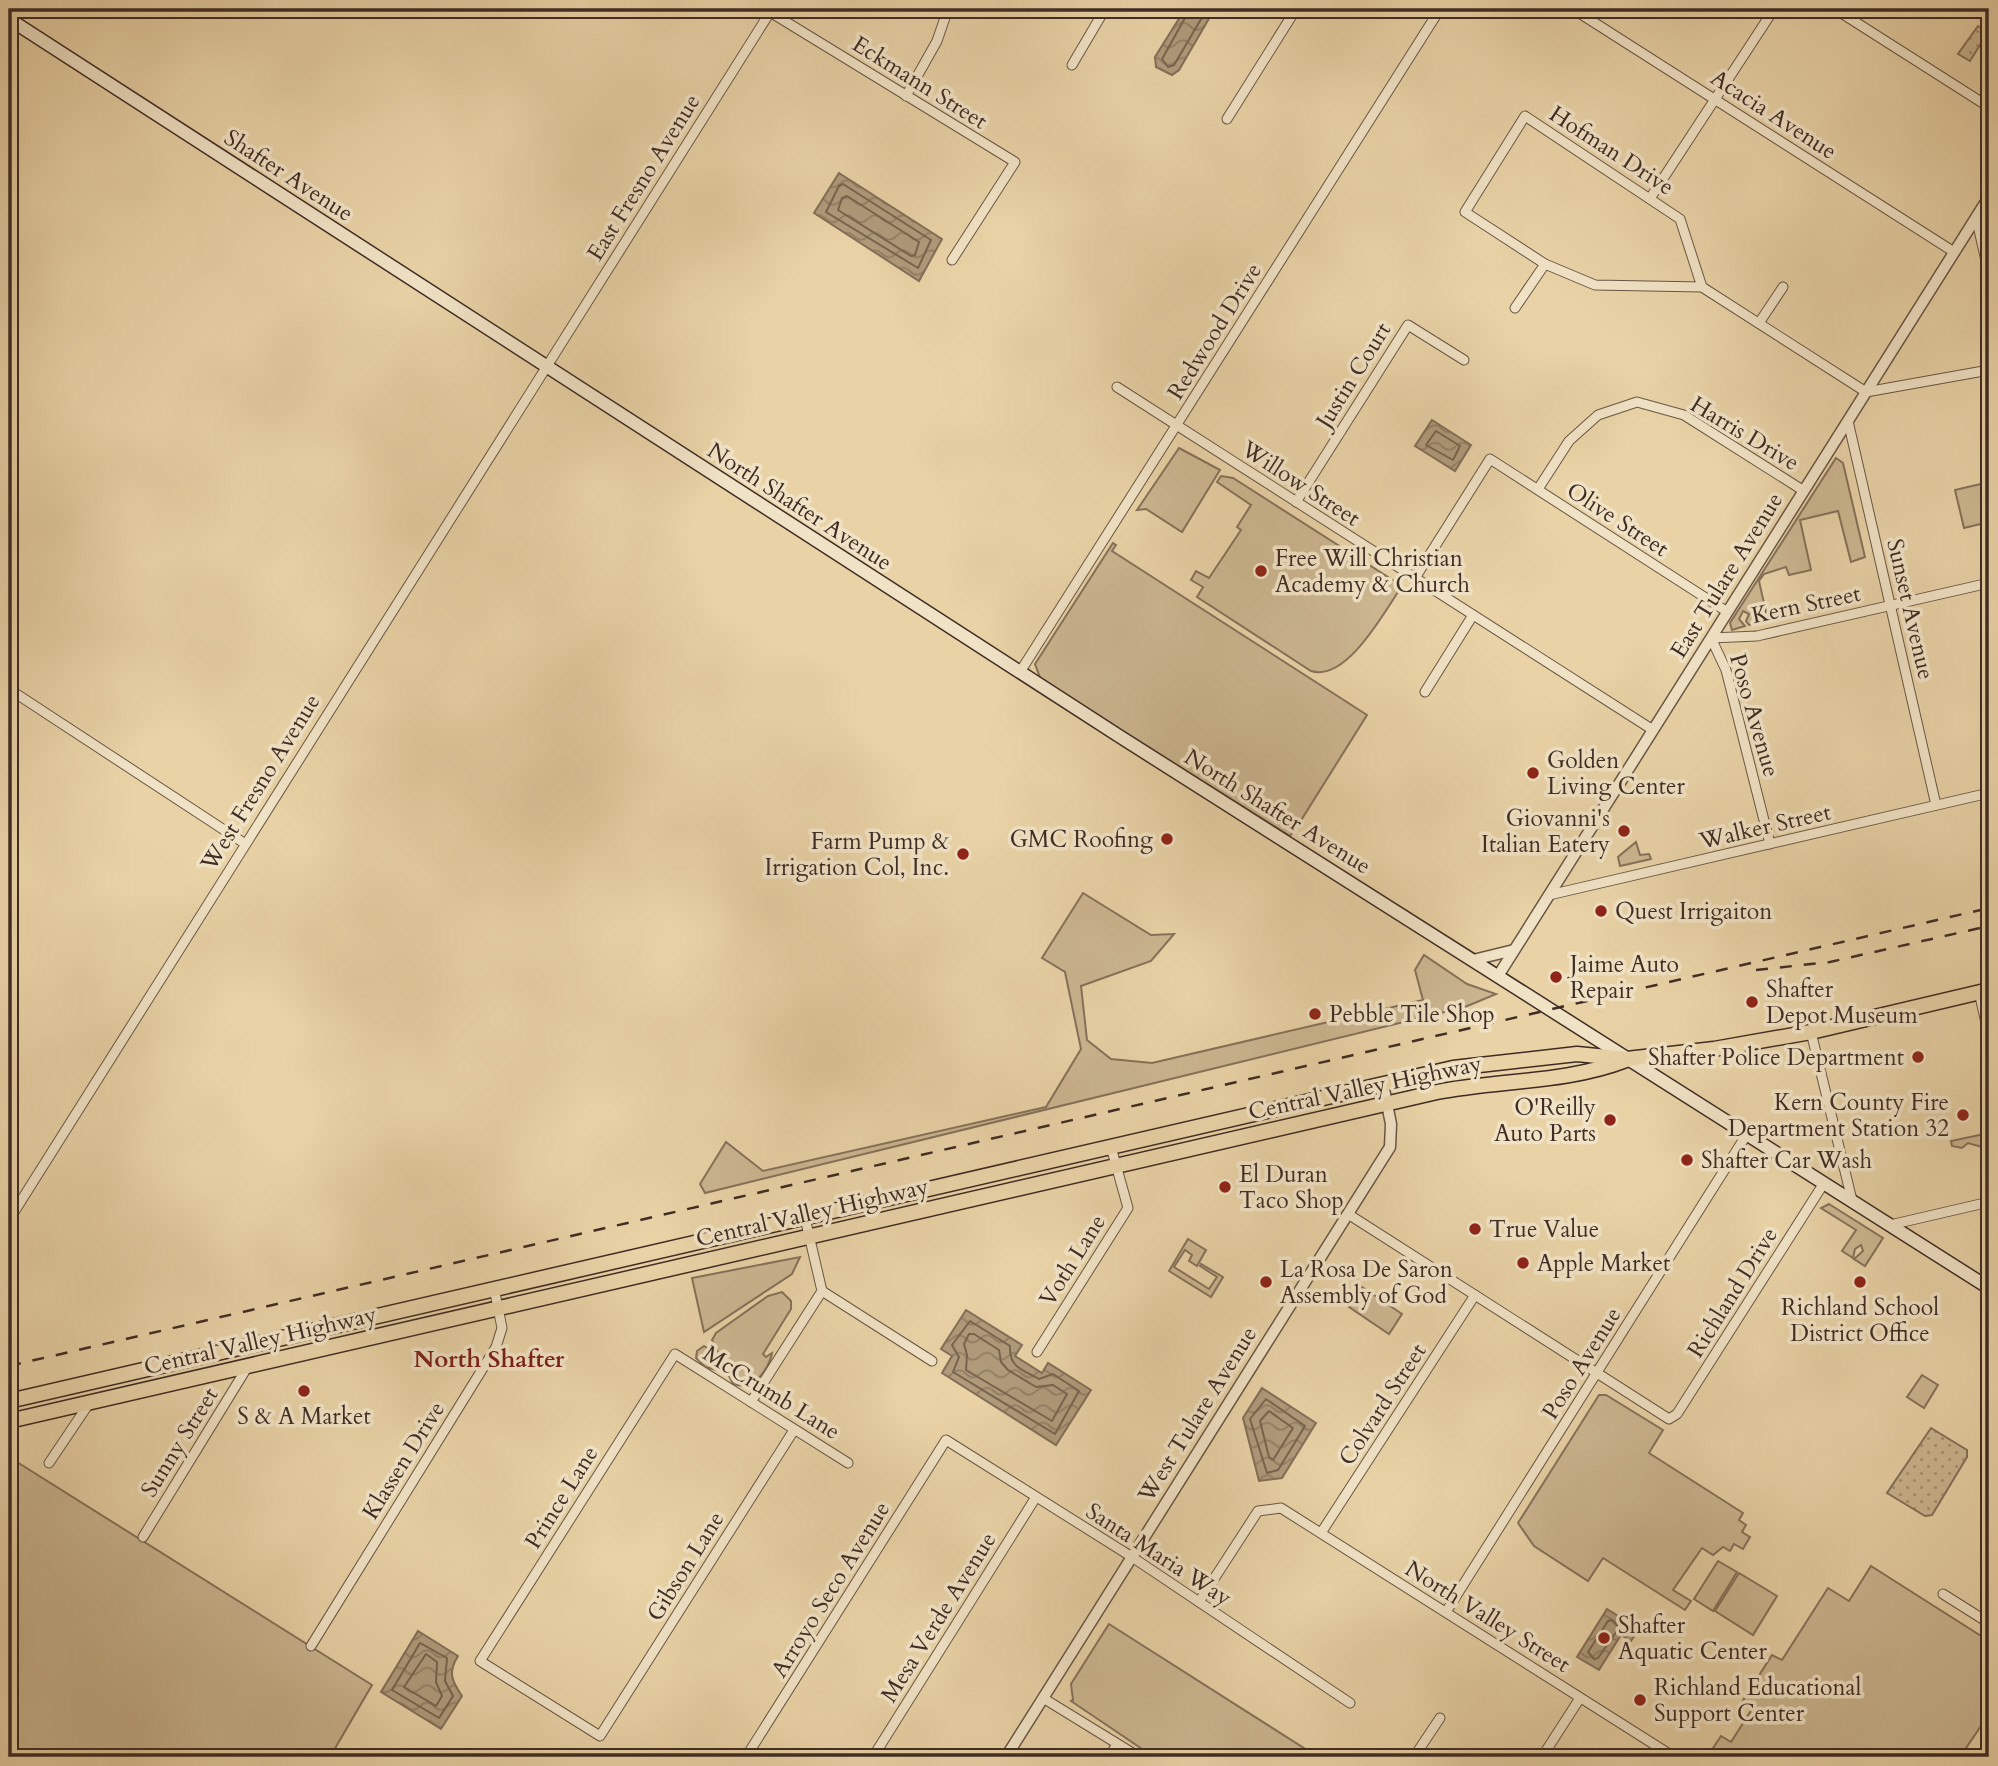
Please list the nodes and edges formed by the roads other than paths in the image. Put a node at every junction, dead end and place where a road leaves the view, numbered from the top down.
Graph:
1 (948, 9) edge
2 (1105, 9) edge
3 (1296, 9) edge
4 (1440, 9) edge
5 (1573, 9) edge
6 (1774, 9) edge
7 (1835, 9) edge
8 (771, 10) edge
9 (9, 19) edge
10 (1072, 65) dead end
11 (906, 96) junction
12 (1716, 100) junction
13 (1989, 107) edge
14 (1227, 119) dead end
15 (1651, 197) junction
16 (1989, 197) edge
17 (1976, 217) junction
18 (1954, 252) junction
19 (952, 260) dead end
20 (1545, 264) junction
21 (1989, 274) edge
22 (1702, 287) junction
23 (1783, 287) dead end
24 (1515, 309) dead end
25 (1759, 323) junction
26 (1464, 360) dead end
27 (546, 367) junction
28 (1989, 370) edge
29 (1116, 387) dead end
30 (1866, 392) junction
31 (1848, 421) junction
32 (1177, 426) junction
33 (1538, 489) junction
34 (1804, 491) junction
35 (1296, 502) junction
36 (1415, 578) junction
37 (1989, 583) edge
38 (1890, 606) junction
39 (1726, 611) junction
40 (1473, 615) junction
41 (1711, 639) junction
42 (1020, 673) junction
43 (9, 689) edge
44 (1425, 692) dead end
45 (1653, 730) junction
46 (1989, 793) edge
47 (1936, 806) junction
48 (244, 842) junction
49 (1770, 844) junction
50 (1549, 895) junction
51 (1514, 950) junction
52 (1473, 960) junction
53 (1498, 976) junction
54 (1984, 991) edge
55 (1811, 1032) junction
56 (1989, 1036) edge
57 (1627, 1059) junction
58 (1383, 1084) junction
59 (1387, 1104) junction
60 (1748, 1134) junction
61 (1111, 1147) junction
62 (1115, 1166) junction
63 (1824, 1183) junction
64 (1852, 1200) junction
65 (1989, 1202) edge
66 (1348, 1214) junction
67 (805, 1217) junction
68 (9, 1220) edge
69 (1890, 1225) junction
70 (809, 1237) junction
71 (494, 1288) junction
72 (1989, 1288) edge
73 (822, 1290) junction
74 (1475, 1295) junction
75 (500, 1308) junction
76 (1037, 1352) dead end
77 (675, 1354) joint
78 (932, 1361) dead end
79 (248, 1366) junction
80 (1597, 1373) junction
81 (9, 1401) edge
82 (90, 1402) junction
83 (751, 1402) junction
84 (9, 1421) edge
85 (794, 1430) junction
86 (946, 1440) joint
87 (49, 1463) dead end
88 (848, 1463) dead end
89 (1037, 1497) junction
90 (1321, 1534) junction
91 (143, 1537) dead end
92 (1132, 1557) junction
93 (1944, 1594) dead end
94 (1199, 1602) junction
95 (1446, 1612) junction
96 (1989, 1623) edge
97 (311, 1646) dead end
98 (1043, 1698) junction
99 (1580, 1698) junction
100 (1350, 1703) dead end
101 (1440, 1718) dead end
102 (608, 1724) joint
103 (1117, 1744) junction
104 (746, 1757) edge
105 (873, 1757) edge
106 (1006, 1757) edge
107 (1109, 1757) edge
108 (1139, 1757) edge
109 (1414, 1757) edge
110 (1542, 1757) edge
111 (1674, 1757) edge

1 - 11 street
2 - 10 street
3 - 14 street
4 - 32 street, Redwood Drive
5 - 12 street, Acacia Avenue
6 - 12 street
7 - 13 street
8 - 11 street, Eckmann Street
8 - 27 street, East Fresno Avenue
9 - 27 main road, Shafter Avenue
11 - 19 street, Eckmann Street
12 - 15 street
12 - 18 street, Acacia Avenue
15 - 20 street, Hofman Drive
15 - 22 street, Hofman Drive
16 - 17 street, East Tulare Avenue
17 - 18 street, East Tulare Avenue
17 - 21 street
18 - 30 street, East Tulare Avenue
20 - 22 street, Hofman Drive
20 - 24 street
22 - 25 street
23 - 25 street
25 - 30 street
26 - 35 street, Justin Court
27 - 42 main road, North Shafter Avenue
27 - 48 street, West Fresno Avenue
28 - 30 street
29 - 32 street, Willow Street
30 - 31 street, East Tulare Avenue
31 - 34 street, East Tulare Avenue
31 - 38 street, Sunset Avenue
32 - 35 street, Willow Street
32 - 42 street, Redwood Drive
33 - 34 street, Harris Drive
33 - 36 street, Olive Street
33 - 39 street, Olive Street
34 - 39 street, East Tulare Avenue
35 - 36 street, Willow Street
36 - 40 street, Willow Street
37 - 38 street, Kern Street
38 - 41 street, Kern Street
38 - 47 street, Sunset Avenue
39 - 41 street, East Tulare Avenue
40 - 44 street
40 - 45 street, Willow Street
41 - 45 street, East Tulare Avenue
41 - 49 street, Poso Avenue
42 - 52 main road, North Shafter Avenue
43 - 48 street
45 - 50 street, East Tulare Avenue
46 - 47 street, Walker Street
47 - 49 street, Walker Street
48 - 68 street, West Fresno Avenue
49 - 50 street, Walker Street
50 - 51 street, East Tulare Avenue
51 - 52 street
51 - 53 street, East Tulare Avenue
52 - 53 main road, North Shafter Avenue
53 - 57 main road, North Shafter Avenue
54 - 55 main road, Central Valley Highway
54 - 56 street
55 - 57 main road, Central Valley Highway
55 - 64 street
57 - 58 main road, Central Valley Highway
57 - 59 main road, Central Valley Highway
57 - 60 main road, North Shafter Avenue
58 - 59 street, West Tulare Avenue
58 - 61 main road, Central Valley Highway
59 - 62 main road, Central Valley Highway
59 - 66 street, West Tulare Avenue
60 - 63 main road, North Shafter Avenue
60 - 80 street, Poso Avenue
61 - 62 street, Voth Lane
61 - 67 main road, Central Valley Highway
62 - 70 main road, Central Valley Highway
62 - 76 street, Voth Lane
63 - 64 main road, North Shafter Avenue
63 - 80 street, Richland Drive
64 - 69 main road, North Shafter Avenue
65 - 69 street
66 - 74 street
66 - 92 street, West Tulare Avenue
67 - 70 street
67 - 71 main road, Central Valley Highway
69 - 72 main road, North Shafter Avenue
70 - 73 street
70 - 75 main road, Central Valley Highway
71 - 75 street, Klassen Drive
71 - 81 main road, Central Valley Highway
73 - 78 street
73 - 83 street
74 - 80 street
74 - 90 street, Colvard Street
75 - 79 main road, Central Valley Highway
75 - 97 street, Klassen Drive
77 - 83 street, McCrumb Lane
77 - 102 street, Prince Lane
79 - 82 main road, Central Valley Highway
79 - 91 street, Sunny Street
80 - 95 street, Poso Avenue
82 - 84 main road, Central Valley Highway
82 - 87 street
83 - 85 street, McCrumb Lane
85 - 88 street, McCrumb Lane
85 - 102 street, Gibson Lane
86 - 89 street, Santa Maria Way
86 - 104 street, Arroyo Seco Avenue
89 - 92 street, Santa Maria Way
89 - 105 street, Mesa Verde Avenue
90 - 94 street, North Valley Street
90 - 95 street, North Valley Street
92 - 94 street, Santa Maria Way
92 - 98 street, West Tulare Avenue
93 - 96 street
94 - 100 street, Santa Maria Way
95 - 99 street, North Valley Street
98 - 103 street
98 - 106 street, West Tulare Avenue
99 - 110 street
99 - 111 street, North Valley Street
101 - 109 street
103 - 107 street
103 - 108 street

